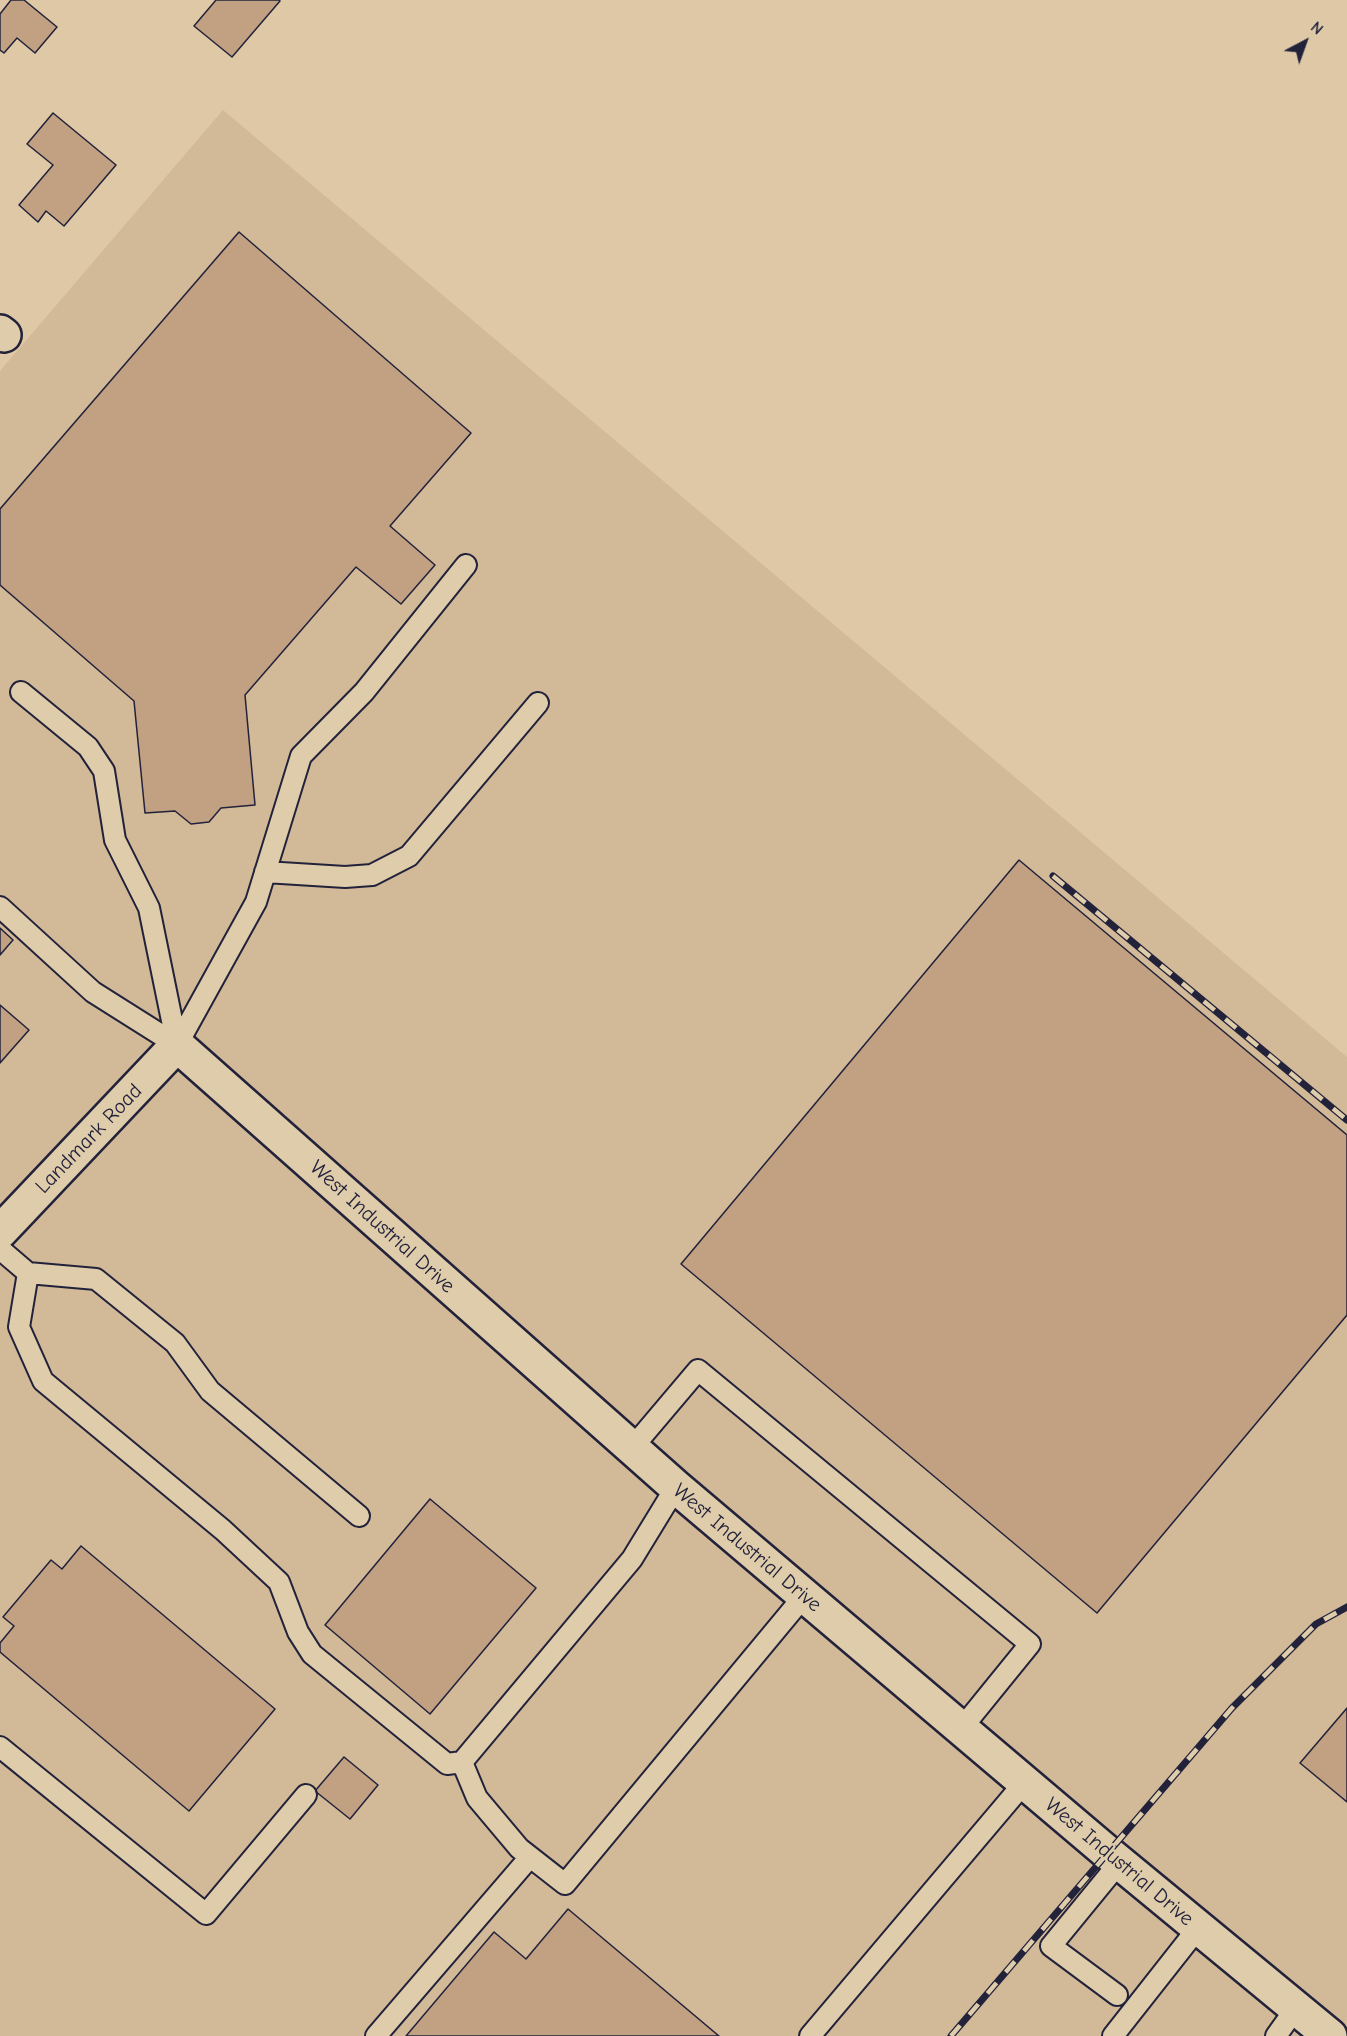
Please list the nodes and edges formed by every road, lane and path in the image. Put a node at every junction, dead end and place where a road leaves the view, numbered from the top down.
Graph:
1 (466, 565) dead end
2 (21, 692) dead end
3 (538, 703) dead end
4 (265, 872) junction
5 (0, 907) edge
6 (177, 1045) junction
7 (0, 1232) edge
8 (0, 1249) edge
9 (28, 1273) junction
10 (632, 1448) junction
11 (676, 1487) junction
12 (359, 1516) dead end
13 (804, 1596) junction
14 (961, 1729) junction
15 (0, 1746) edge
16 (462, 1762) junction
17 (1024, 1783) junction
18 (306, 1795) dead end
19 (530, 1857) junction
20 (1119, 1863) junction
21 (1198, 1928) junction
22 (1117, 1995) dead end
23 (1296, 2008) junction
24 (376, 2036) edge
25 (810, 2036) edge
26 (1113, 2036) edge
27 (1276, 2036) edge
28 (1330, 2036) edge

1 - 4 lane
2 - 6 lane
3 - 4 lane
4 - 6 lane
5 - 6 lane
6 - 7 street, Landmark Road
6 - 10 street, West Industrial Drive
8 - 9 lane
9 - 12 lane
9 - 16 lane
10 - 11 street, West Industrial Drive
10 - 14 lane
11 - 13 street, West Industrial Drive
11 - 16 lane
13 - 14 street, West Industrial Drive
13 - 19 lane
14 - 17 street, West Industrial Drive
15 - 18 lane
16 - 19 lane
17 - 20 street, West Industrial Drive
17 - 25 lane
19 - 24 lane
20 - 21 street, West Industrial Drive
20 - 22 lane
21 - 23 street, West Industrial Drive
21 - 26 lane
23 - 27 lane
23 - 28 street, West Industrial Drive

